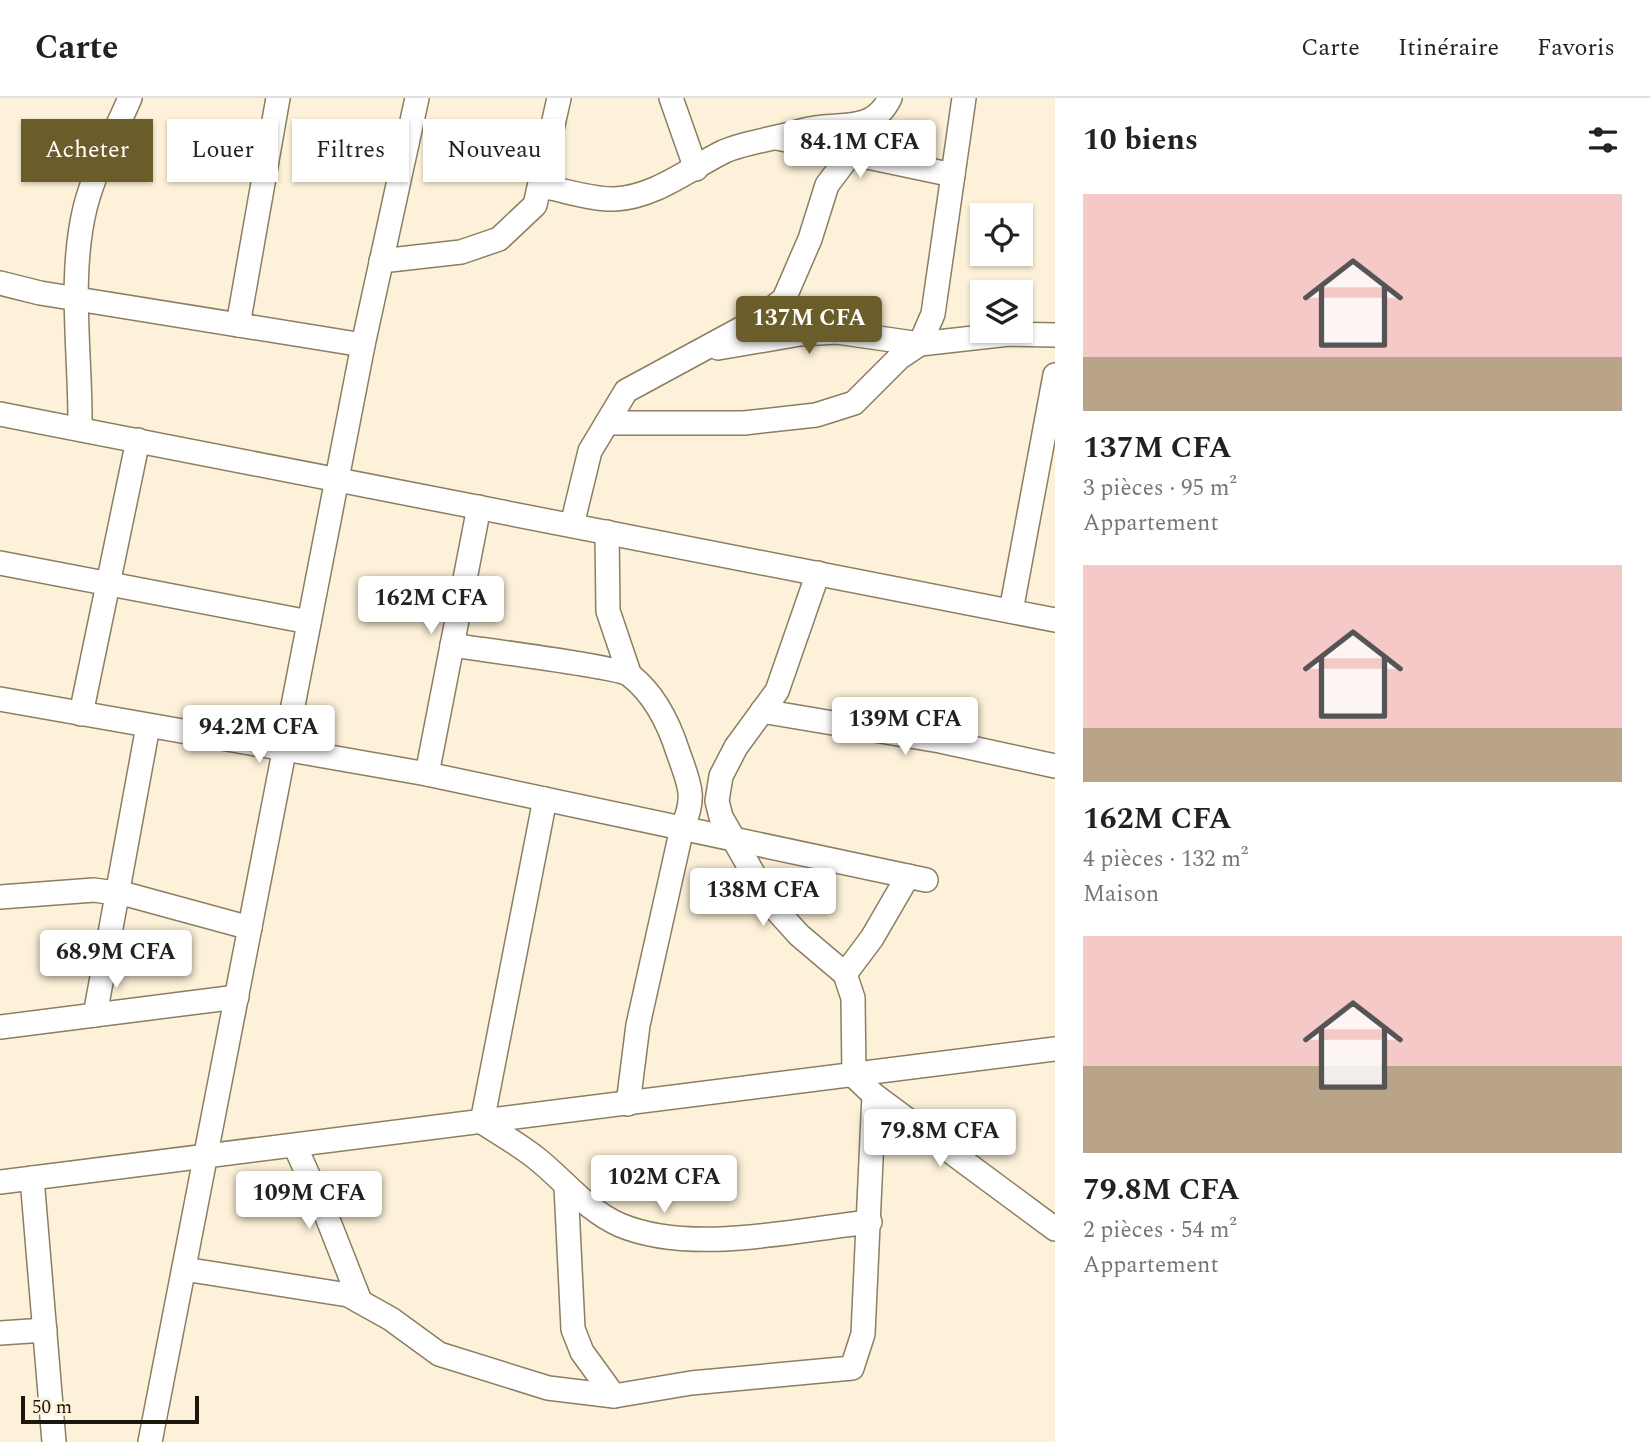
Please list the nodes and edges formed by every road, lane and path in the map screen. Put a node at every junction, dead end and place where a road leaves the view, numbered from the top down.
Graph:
1 (130, 98) edge
2 (278, 98) edge
3 (417, 98) edge
4 (559, 98) edge
5 (671, 98) edge
6 (964, 98) edge
7 (890, 104) edge
8 (777, 138) junction
9 (849, 155) junction
10 (696, 169) junction
11 (953, 175) junction
12 (541, 186) junction
13 (382, 261) junction
14 (0, 283) edge
15 (75, 299) junction
16 (238, 325) junction
17 (1055, 335) edge
18 (920, 344) junction
19 (363, 345) junction
20 (698, 351) junction
21 (1055, 375) edge
22 (0, 414) edge
23 (607, 423) junction
24 (80, 429) junction
25 (138, 440) junction
26 (337, 479) junction
27 (479, 507) junction
28 (572, 525) junction
29 (607, 531) junction
30 (0, 563) edge
31 (818, 573) junction
32 (106, 583) junction
33 (1011, 611) junction
34 (1055, 620) edge
35 (309, 622) junction
36 (452, 645) junction
37 (629, 673) junction
38 (0, 699) edge
39 (762, 711) junction
40 (81, 714) junction
41 (148, 726) junction
42 (284, 750) junction
43 (1055, 766) edge
44 (427, 774) junction
45 (692, 794) junction
46 (545, 799) junction
47 (718, 801) junction
48 (682, 828) junction
49 (732, 839) junction
50 (119, 893) junction
51 (0, 897) edge
52 (250, 928) junction
53 (845, 974) junction
54 (237, 997) junction
55 (95, 1015) junction
56 (0, 1027) edge
57 (1055, 1049) edge
58 (854, 1076) junction
59 (874, 1095) junction
60 (628, 1104) junction
61 (482, 1122) junction
62 (295, 1146) junction
63 (206, 1156) junction
64 (32, 1178) junction
65 (0, 1182) edge
66 (566, 1186) junction
67 (870, 1222) junction
68 (1055, 1229) edge
69 (184, 1269) junction
70 (360, 1301) junction
71 (45, 1330) junction
72 (0, 1333) edge
73 (614, 1396) junction
74 (54, 1442) edge
75 (150, 1442) edge

1 - 15 street
2 - 16 street
3 - 13 street
4 - 12 street
5 - 10 street
6 - 11 street
7 - 8 street
7 - 9 street
8 - 9 street
8 - 10 street
9 - 11 street
9 - 20 street
10 - 12 street
11 - 18 street
12 - 13 street
13 - 19 street
14 - 15 street
15 - 16 street
15 - 24 street
16 - 19 street
17 - 18 street
18 - 20 street
18 - 23 street
19 - 26 street
20 - 23 street
21 - 33 street
22 - 24 street
23 - 28 street
24 - 25 street
25 - 26 street
25 - 32 street
26 - 27 street
26 - 35 street
27 - 28 street
27 - 36 street
28 - 29 street
29 - 31 street
29 - 37 street
30 - 32 street
31 - 33 street
31 - 39 street
32 - 35 street
32 - 40 street
33 - 34 street
35 - 42 street
36 - 37 street
36 - 44 street
37 - 45 street
38 - 40 street
39 - 43 street
39 - 47 street
40 - 41 street
41 - 42 street
41 - 50 street
42 - 44 street
42 - 52 street
44 - 46 street
45 - 47 street
45 - 48 street
46 - 48 street
46 - 61 street
47 - 49 street
48 - 49 street
48 - 60 street
49 - 53 street
49 - 53 street
50 - 51 street
50 - 52 street
50 - 55 street
52 - 54 street
53 - 58 street
54 - 55 street
54 - 63 street
55 - 56 street
57 - 58 street
58 - 59 street
58 - 60 street
59 - 67 street
59 - 68 street
60 - 61 street
61 - 62 street
61 - 66 street
62 - 63 street
62 - 70 street
63 - 64 street
63 - 69 street
64 - 65 street
64 - 71 street
66 - 67 street
66 - 73 street
67 - 73 street
69 - 70 street
69 - 75 street
70 - 73 street
71 - 72 street
71 - 74 street

